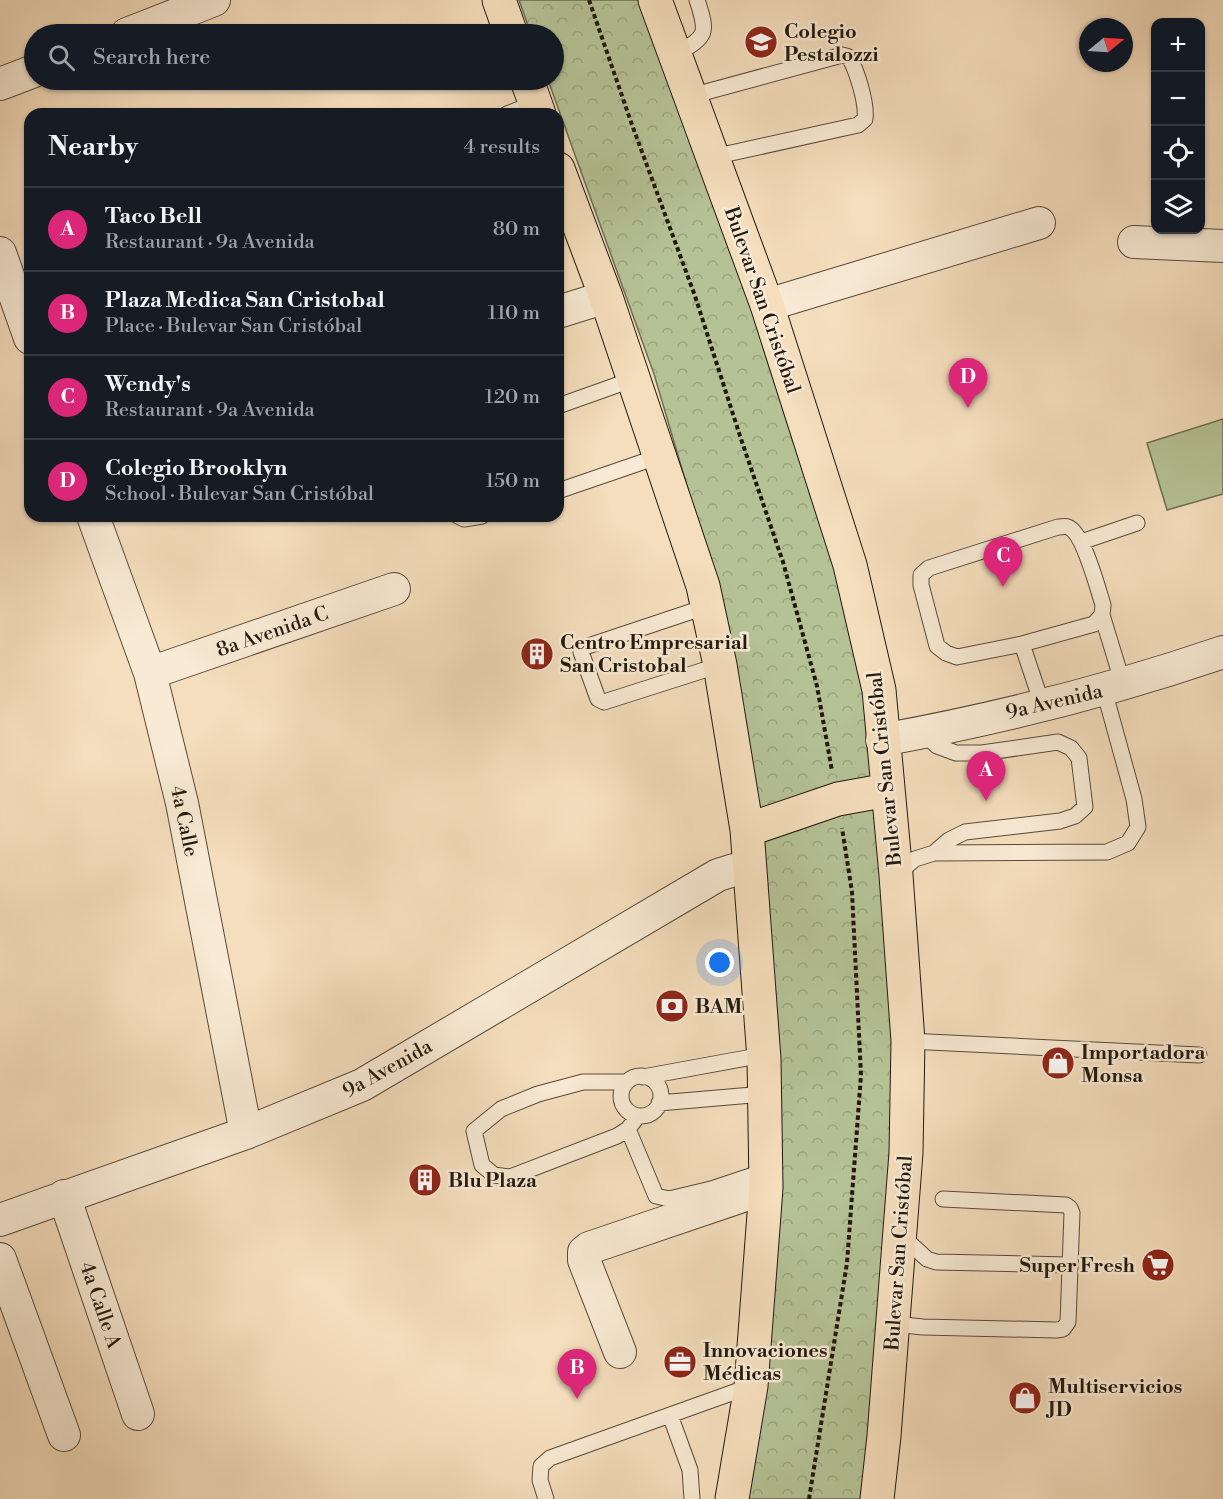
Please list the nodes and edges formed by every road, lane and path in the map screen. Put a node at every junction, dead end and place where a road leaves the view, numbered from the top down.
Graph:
1 (214, 0) edge
2 (499, 0) edge
3 (589, 0) edge
4 (655, 0) edge
5 (697, 0) edge
6 (153, 24) edge
7 (507, 24) edge
8 (675, 55) junction
9 (24, 75) edge
10 (0, 84) edge
11 (690, 96) junction
12 (713, 157) junction
13 (564, 185) edge
14 (1039, 223) dead end
15 (1134, 242) dead end
16 (1223, 246) edge
17 (0, 253) edge
18 (606, 297) junction
19 (767, 305) junction
20 (564, 310) edge
21 (24, 321) edge
22 (634, 379) junction
23 (564, 404) edge
24 (660, 456) junction
25 (564, 489) edge
26 (95, 522) edge
27 (1137, 523) dead end
28 (1081, 542) junction
29 (394, 590) dead end
30 (708, 606) junction
31 (1102, 615) junction
32 (1022, 644) junction
33 (1223, 652) edge
34 (720, 665) junction
35 (150, 673) junction
36 (1113, 687) junction
37 (1042, 704) junction
38 (922, 733) junction
39 (882, 740) junction
40 (888, 790) junction
41 (838, 799) junction
42 (747, 830) junction
43 (934, 853) junction
44 (750, 871) junction
45 (896, 875) junction
46 (908, 1041) junction
47 (763, 1055) junction
48 (1199, 1055) dead end
49 (643, 1077) junction
50 (626, 1082) junction
51 (764, 1094) junction
52 (659, 1103) junction
53 (638, 1116) junction
54 (628, 1129) junction
55 (246, 1133) junction
56 (765, 1179) junction
57 (64, 1196) junction
58 (943, 1198) dead end
59 (0, 1220) edge
60 (900, 1234) junction
61 (0, 1260) edge
62 (1069, 1265) junction
63 (893, 1324) junction
64 (620, 1352) dead end
65 (751, 1386) junction
66 (138, 1414) dead end
67 (670, 1415) junction
68 (64, 1435) dead end
69 (546, 1499) edge
70 (692, 1499) edge
71 (732, 1499) edge
72 (809, 1499) edge
73 (877, 1499) edge

1 - 6 street
2 - 7 main road
3 - 41 path
4 - 8 main road, Bulevar San Cristóbal
5 - 8 lane
8 - 11 main road, Bulevar San Cristóbal
9 - 10 street
11 - 12 main road, Bulevar San Cristóbal
11 - 12 lane
12 - 19 main road, Bulevar San Cristóbal
13 - 18 main road
14 - 19 street
15 - 16 street
17 - 21 street
18 - 20 street
18 - 22 main road
19 - 39 main road, Bulevar San Cristóbal
22 - 23 lane
22 - 24 main road
24 - 25 lane
24 - 30 main road
26 - 35 street, 4a Calle
27 - 28 lane
28 - 31 lane
28 - 32 lane
29 - 35 street, 8a Avenida C
30 - 34 main road
30 - 34 lane
31 - 32 lane
31 - 36 lane
32 - 37 lane
33 - 36 street, 9a Avenida
34 - 42 main road
35 - 55 street, 4a Calle
36 - 37 street, 9a Avenida
36 - 43 lane
37 - 38 street, 9a Avenida
38 - 39 street, 9a Avenida
38 - 43 lane
39 - 40 main road, Bulevar San Cristóbal
40 - 41 main road
40 - 45 main road, Bulevar San Cristóbal
41 - 42 main road
41 - 72 path
42 - 44 main road
43 - 45 lane
44 - 47 main road
44 - 55 street, 9a Avenida
45 - 46 main road, Bulevar San Cristóbal
46 - 48 lane
46 - 60 main road, Bulevar San Cristóbal
47 - 49 lane
47 - 51 main road
49 - 50 lane
49 - 52 lane
50 - 53 lane
50 - 54 lane
51 - 52 lane
51 - 56 main road
52 - 53 lane
53 - 54 lane
54 - 56 lane
55 - 57 street, 9a Avenida
56 - 64 street
56 - 65 main road
57 - 59 street, 9a Avenida
57 - 66 street, 4a Calle A
58 - 62 lane
60 - 62 lane
60 - 63 main road, Bulevar San Cristóbal
61 - 68 street
62 - 63 lane
63 - 73 main road, Bulevar San Cristóbal
65 - 67 lane
65 - 71 main road
67 - 69 lane
67 - 70 lane

